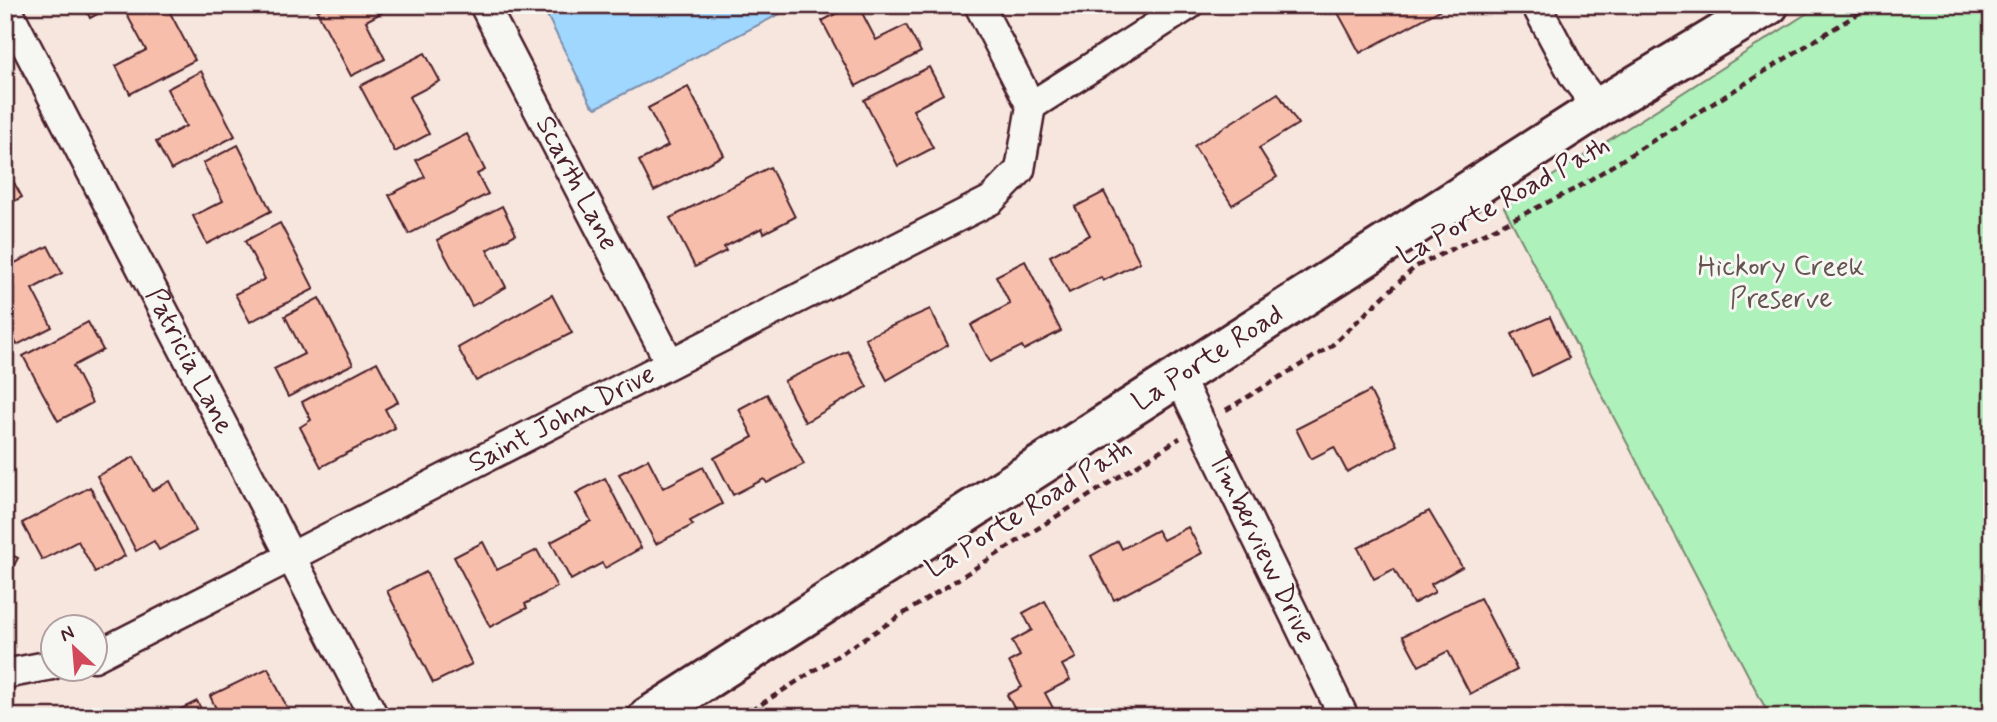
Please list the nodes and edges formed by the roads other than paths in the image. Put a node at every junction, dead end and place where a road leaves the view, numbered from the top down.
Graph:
1 (5, 5) edge
2 (484, 5) edge
3 (979, 5) edge
4 (1189, 5) edge
5 (1536, 5) edge
6 (1769, 5) edge
7 (1031, 106) junction
8 (1598, 108) junction
9 (670, 363) junction
10 (1179, 378) junction
11 (291, 558) junction
12 (108, 650) edge
13 (38, 668) edge
14 (5, 674) edge
15 (374, 717) edge
16 (648, 717) edge
17 (1344, 717) edge

1 - 11 street, Patricia Lane
2 - 9 street, Scarth Lane
3 - 7 street
4 - 7 street
5 - 8 street
6 - 8 street, La Porte Road
7 - 9 street, Saint John Drive
8 - 10 street, La Porte Road
9 - 11 street, Saint John Drive
10 - 16 street, La Porte Road
10 - 17 street, Timberview Drive
11 - 12 street, Saint John Drive
11 - 15 street, Patricia Lane
13 - 14 street

